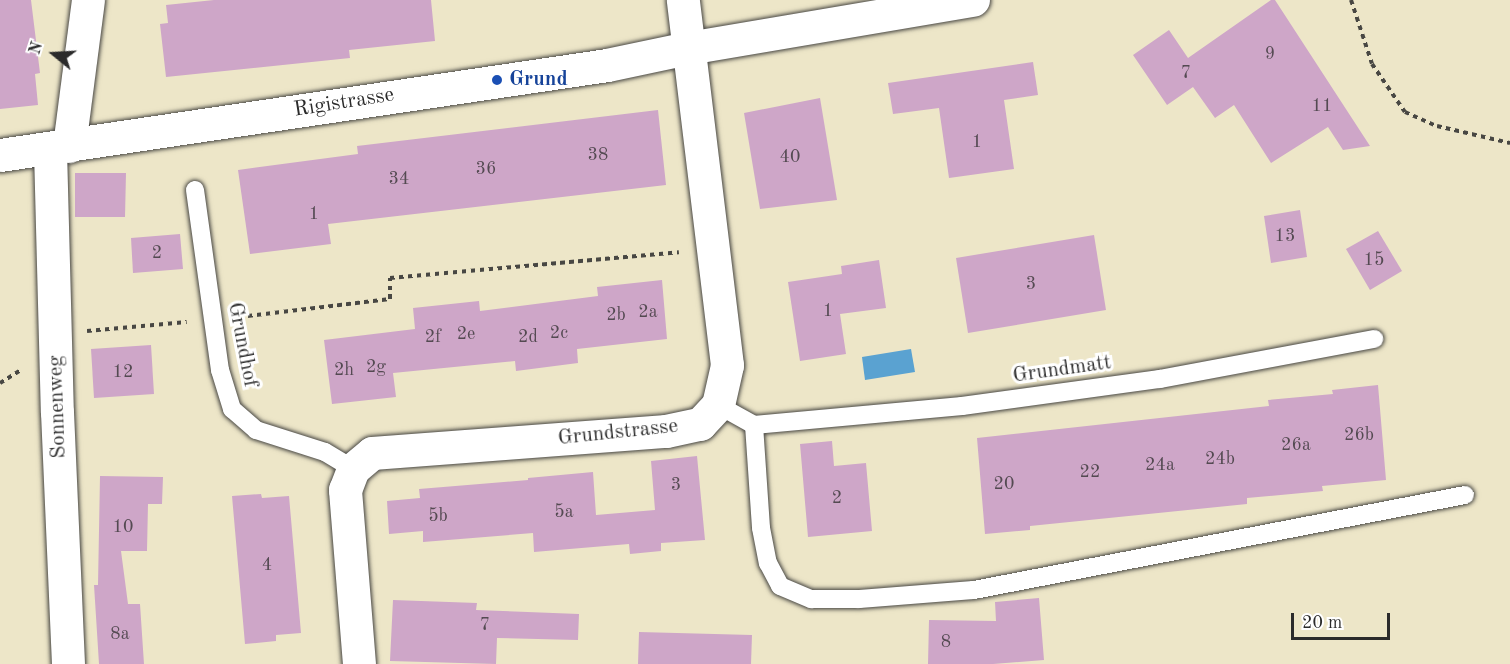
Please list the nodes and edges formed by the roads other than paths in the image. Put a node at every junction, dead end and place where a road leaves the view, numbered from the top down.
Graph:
1 (88, 0) edge
2 (683, 0) edge
3 (973, 0) edge
4 (688, 48) junction
5 (60, 148) junction
6 (0, 155) edge
7 (195, 190) dead end
8 (1374, 339) dead end
9 (718, 405) junction
10 (754, 425) junction
11 (353, 469) junction
12 (1465, 495) dead end
13 (68, 664) edge
14 (359, 664) edge

1 - 5 street, Sonnenweg
2 - 4 street
3 - 4 street, Rigistrasse
4 - 5 street, Rigistrasse
4 - 9 street
5 - 6 street, Rigistrasse
5 - 13 street, Sonnenweg
7 - 11 lane, Grundhof
8 - 10 lane, Grundmatt
9 - 10 lane
9 - 11 street, Grundstrasse
10 - 12 lane
11 - 14 street

